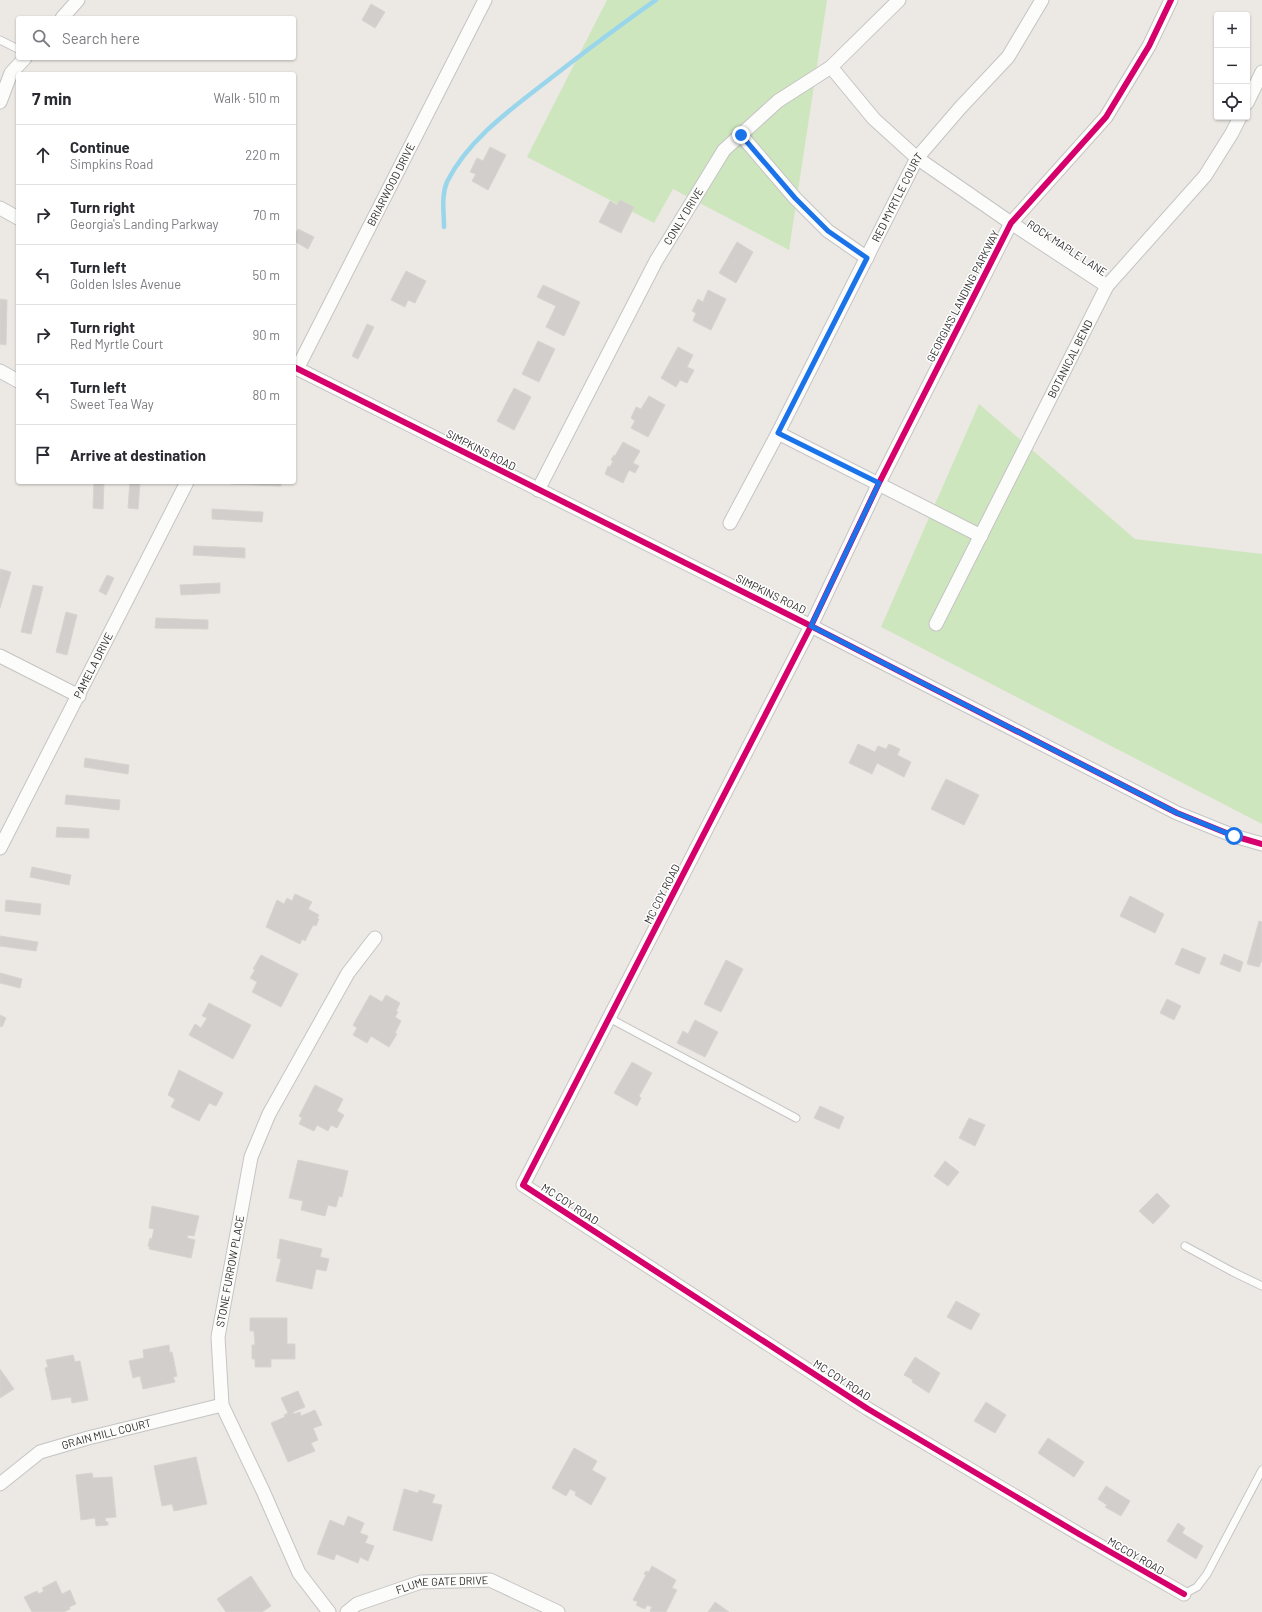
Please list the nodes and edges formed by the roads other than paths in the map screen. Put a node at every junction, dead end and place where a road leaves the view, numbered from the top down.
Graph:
1 (78, 0) edge
2 (485, 0) edge
3 (899, 0) edge
4 (1042, 0) edge
5 (1171, 0) edge
6 (64, 16) edge
7 (0, 40) edge
8 (16, 48) edge
9 (17, 60) edge
10 (23, 60) edge
11 (831, 67) junction
12 (1262, 72) edge
13 (11, 73) junction
14 (1250, 97) edge
15 (0, 102) edge
16 (1238, 120) edge
17 (741, 135) junction
18 (917, 158) junction
19 (0, 208) edge
20 (16, 217) edge
21 (1011, 223) junction
22 (867, 258) junction
23 (1107, 286) junction
24 (296, 368) edge
25 (0, 371) edge
26 (16, 380) edge
27 (778, 433) junction
28 (879, 483) junction
29 (187, 484) edge
30 (538, 490) junction
31 (730, 523) dead end
32 (981, 536) junction
33 (936, 624) dead end
34 (811, 626) junction
35 (0, 656) edge
36 (78, 696) junction
37 (1262, 844) edge
38 (0, 848) edge
39 (375, 938) dead end
40 (609, 1018) junction
41 (796, 1118) dead end
42 (1185, 1246) dead end
43 (1262, 1286) edge
44 (222, 1405) junction
45 (1262, 1470) edge
46 (0, 1484) edge
47 (1079, 1534) joint
48 (1184, 1594) joint
49 (329, 1612) edge
50 (347, 1612) edge
51 (558, 1612) edge

1 - 6 street
2 - 24 street, BRIARWOOD DRIVE
3 - 11 street, CONLY DRIVE
4 - 18 street, RED MYRTLE COURT
5 - 21 street, GEORGIA'S LANDING PARKWAY
7 - 8 lane
9 - 13 lane
10 - 13 street
11 - 17 street, CONLY DRIVE
11 - 18 street, ROCK MAPLE LANE
12 - 14 street
13 - 15 street
16 - 23 street, BOTANICAL BEND
17 - 22 street
17 - 30 street, CONLY DRIVE
18 - 21 street, ROCK MAPLE LANE
18 - 22 street, RED MYRTLE COURT
19 - 20 street
21 - 23 street, ROCK MAPLE LANE
21 - 28 street, GEORGIA'S LANDING PARKWAY
22 - 27 street, RED MYRTLE COURT
23 - 32 street, BOTANICAL BEND
24 - 30 street, SIMPKINS ROAD
25 - 26 street
27 - 28 street
27 - 31 street, RED MYRTLE COURT
28 - 32 street
28 - 34 street, GEORGIA'S LANDING PARKWAY
29 - 36 street, PAMELA DRIVE
30 - 34 street, SIMPKINS ROAD
32 - 33 street, BOTANICAL BEND
34 - 37 street, SIMPKINS ROAD
34 - 40 street, MC COY ROAD
35 - 36 street
36 - 38 street, PAMELA DRIVE
39 - 44 street, STONE FURROW PLACE
40 - 41 lane
40 - 47 street, MC COY ROAD
42 - 43 lane
44 - 46 street, GRAIN MILL COURT
44 - 49 street, STONE FURROW PLACE
45 - 48 lane, MCCOY ROAD
47 - 48 street, MCCOY ROAD
50 - 51 street, FLUME GATE DRIVE

